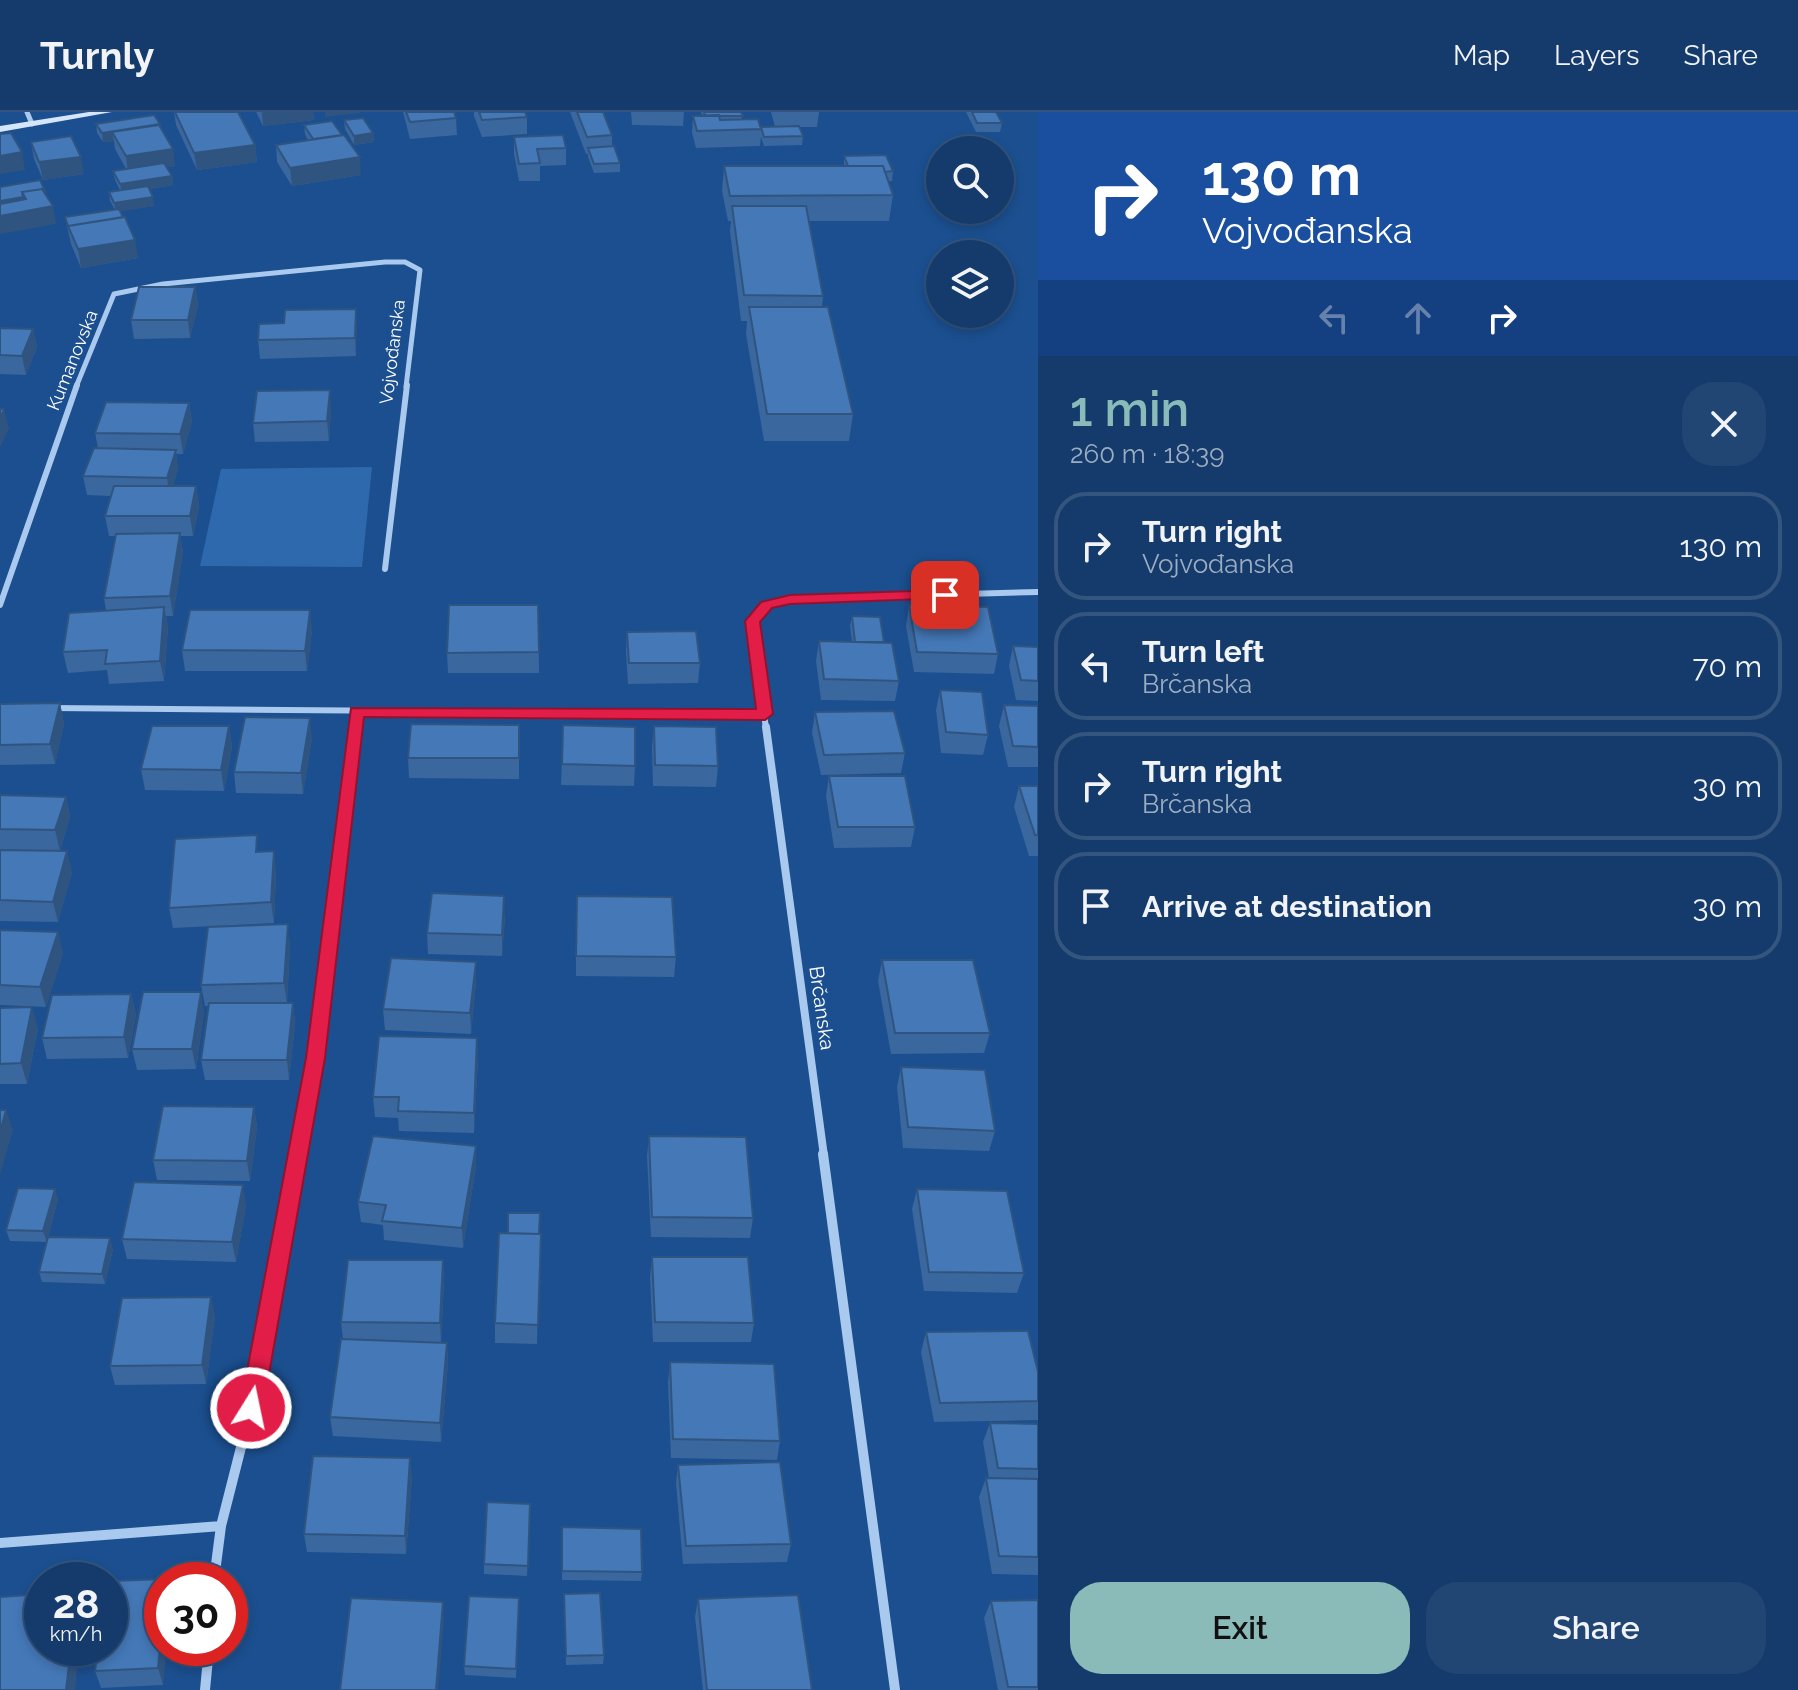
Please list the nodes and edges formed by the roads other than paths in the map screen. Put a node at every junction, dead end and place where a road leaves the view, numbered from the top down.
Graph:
1 (27, 112) edge
2 (107, 112) edge
3 (32, 124) junction
4 (0, 129) edge
5 (290, 270) joint
6 (385, 569) dead end
7 (1038, 592) edge
8 (0, 605) edge
9 (41, 708) edge
10 (357, 712) junction
11 (765, 714) junction
12 (221, 1526) junction
13 (0, 1543) edge
14 (216, 1562) edge
15 (207, 1666) edge
16 (205, 1690) edge
17 (895, 1690) edge

1 - 3 street
2 - 3 main road
3 - 4 main road
5 - 6 street, Vojvođanska
5 - 8 street, Kumanovska
7 - 11 street, Brčanska
9 - 10 street
10 - 11 street
10 - 12 street
11 - 17 street, Brčanska
12 - 13 street
12 - 14 street
15 - 16 street

